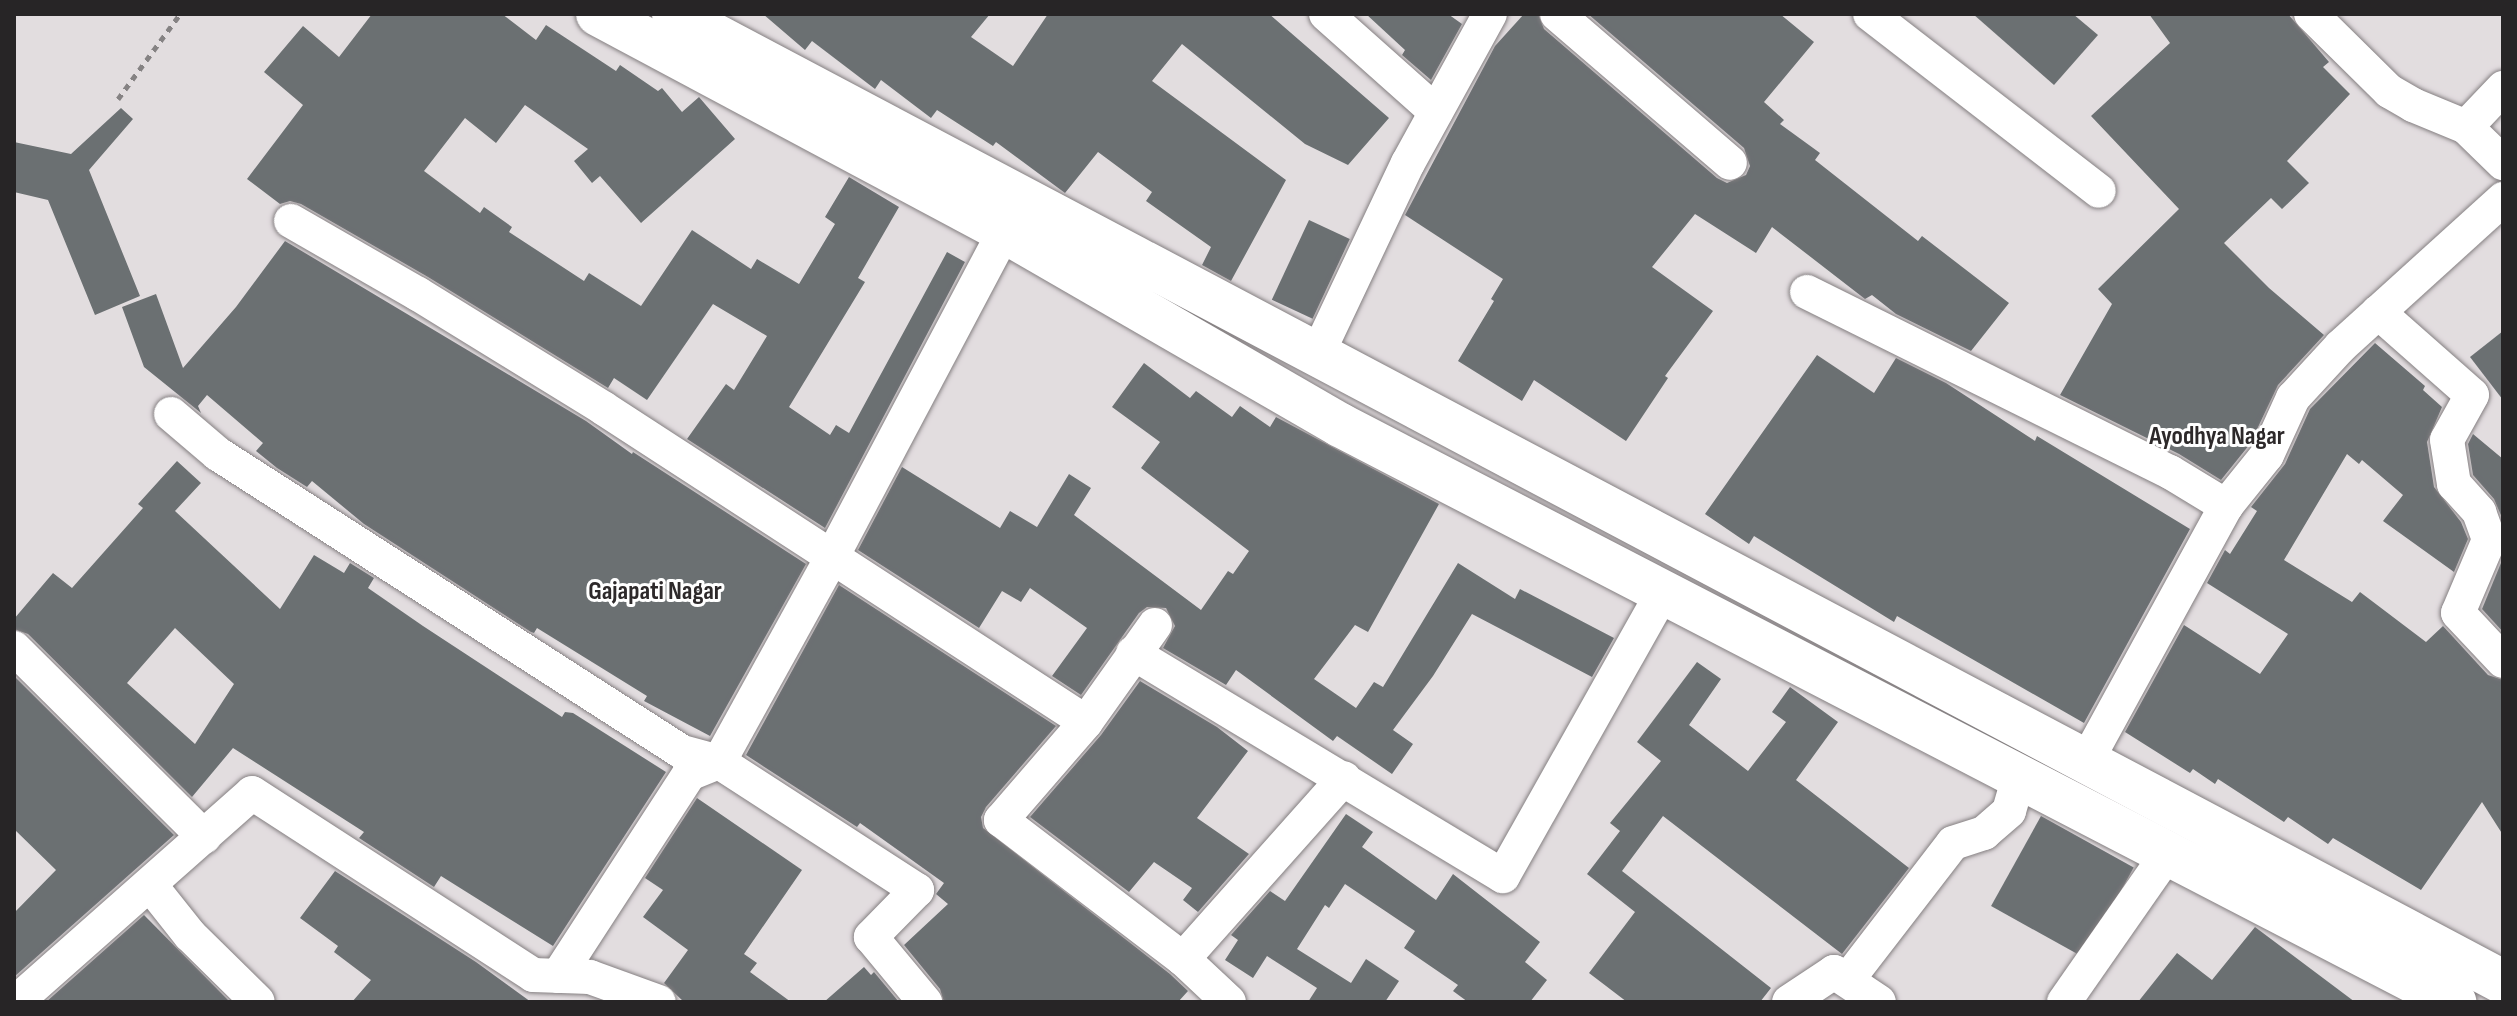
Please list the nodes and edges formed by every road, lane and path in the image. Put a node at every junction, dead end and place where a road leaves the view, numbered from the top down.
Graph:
1 (180, 14) edge
2 (598, 14) edge
3 (674, 14) edge
4 (1326, 14) edge
5 (1490, 14) edge
6 (1557, 14) edge
7 (1870, 14) edge
8 (2311, 14) edge
9 (2503, 88) edge
10 (118, 99) dead end
11 (1436, 112) junction
12 (2466, 127) junction
13 (1730, 163) dead end
14 (2503, 163) edge
15 (2099, 191) dead end
16 (2503, 199) edge
17 (1013, 214) junction
18 (291, 221) dead end
19 (1807, 292) dead end
20 (2378, 312) junction
21 (1318, 353) junction
22 (171, 414) dead end
23 (2226, 506) junction
24 (832, 557) junction
25 (1663, 592) junction
26 (1155, 625) dead end
27 (14, 648) edge
28 (1133, 653) junction
29 (2503, 661) edge
30 (1086, 722) junction
31 (719, 762) junction
32 (2086, 762) junction
33 (2019, 776) junction
34 (1344, 778) junction
35 (204, 837) junction
36 (2168, 853) junction
37 (151, 886) junction
38 (1183, 959) junction
39 (558, 976) junction
40 (1849, 978) junction
41 (2503, 982) edge
42 (2439, 987) edge
43 (16, 1002) edge
44 (258, 1002) edge
45 (659, 1002) edge
46 (925, 1002) edge
47 (1229, 1002) edge
48 (1789, 1002) edge
49 (1879, 1002) edge
50 (2064, 1002) edge

1 - 10 path
2 - 17 highway
3 - 17 highway
4 - 11 street
5 - 11 street
6 - 13 street
7 - 15 street
8 - 12 street
9 - 12 street
11 - 21 street
12 - 14 street
16 - 20 street
17 - 21 highway
17 - 24 street
17 - 25 highway
18 - 24 street
19 - 23 street
20 - 23 street
20 - 29 street
21 - 32 highway
22 - 31 street
23 - 32 street
24 - 30 street
24 - 31 street
25 - 33 highway
25 - 34 street
26 - 28 street
27 - 35 street
28 - 30 street
28 - 34 street
30 - 38 street
31 - 39 street
31 - 46 street
32 - 42 highway
33 - 36 highway
33 - 40 street
34 - 38 street
35 - 37 street
35 - 39 street
36 - 42 highway
36 - 50 street
37 - 43 street
37 - 44 street
38 - 47 street
39 - 45 street
40 - 48 street
40 - 49 street
41 - 42 highway

